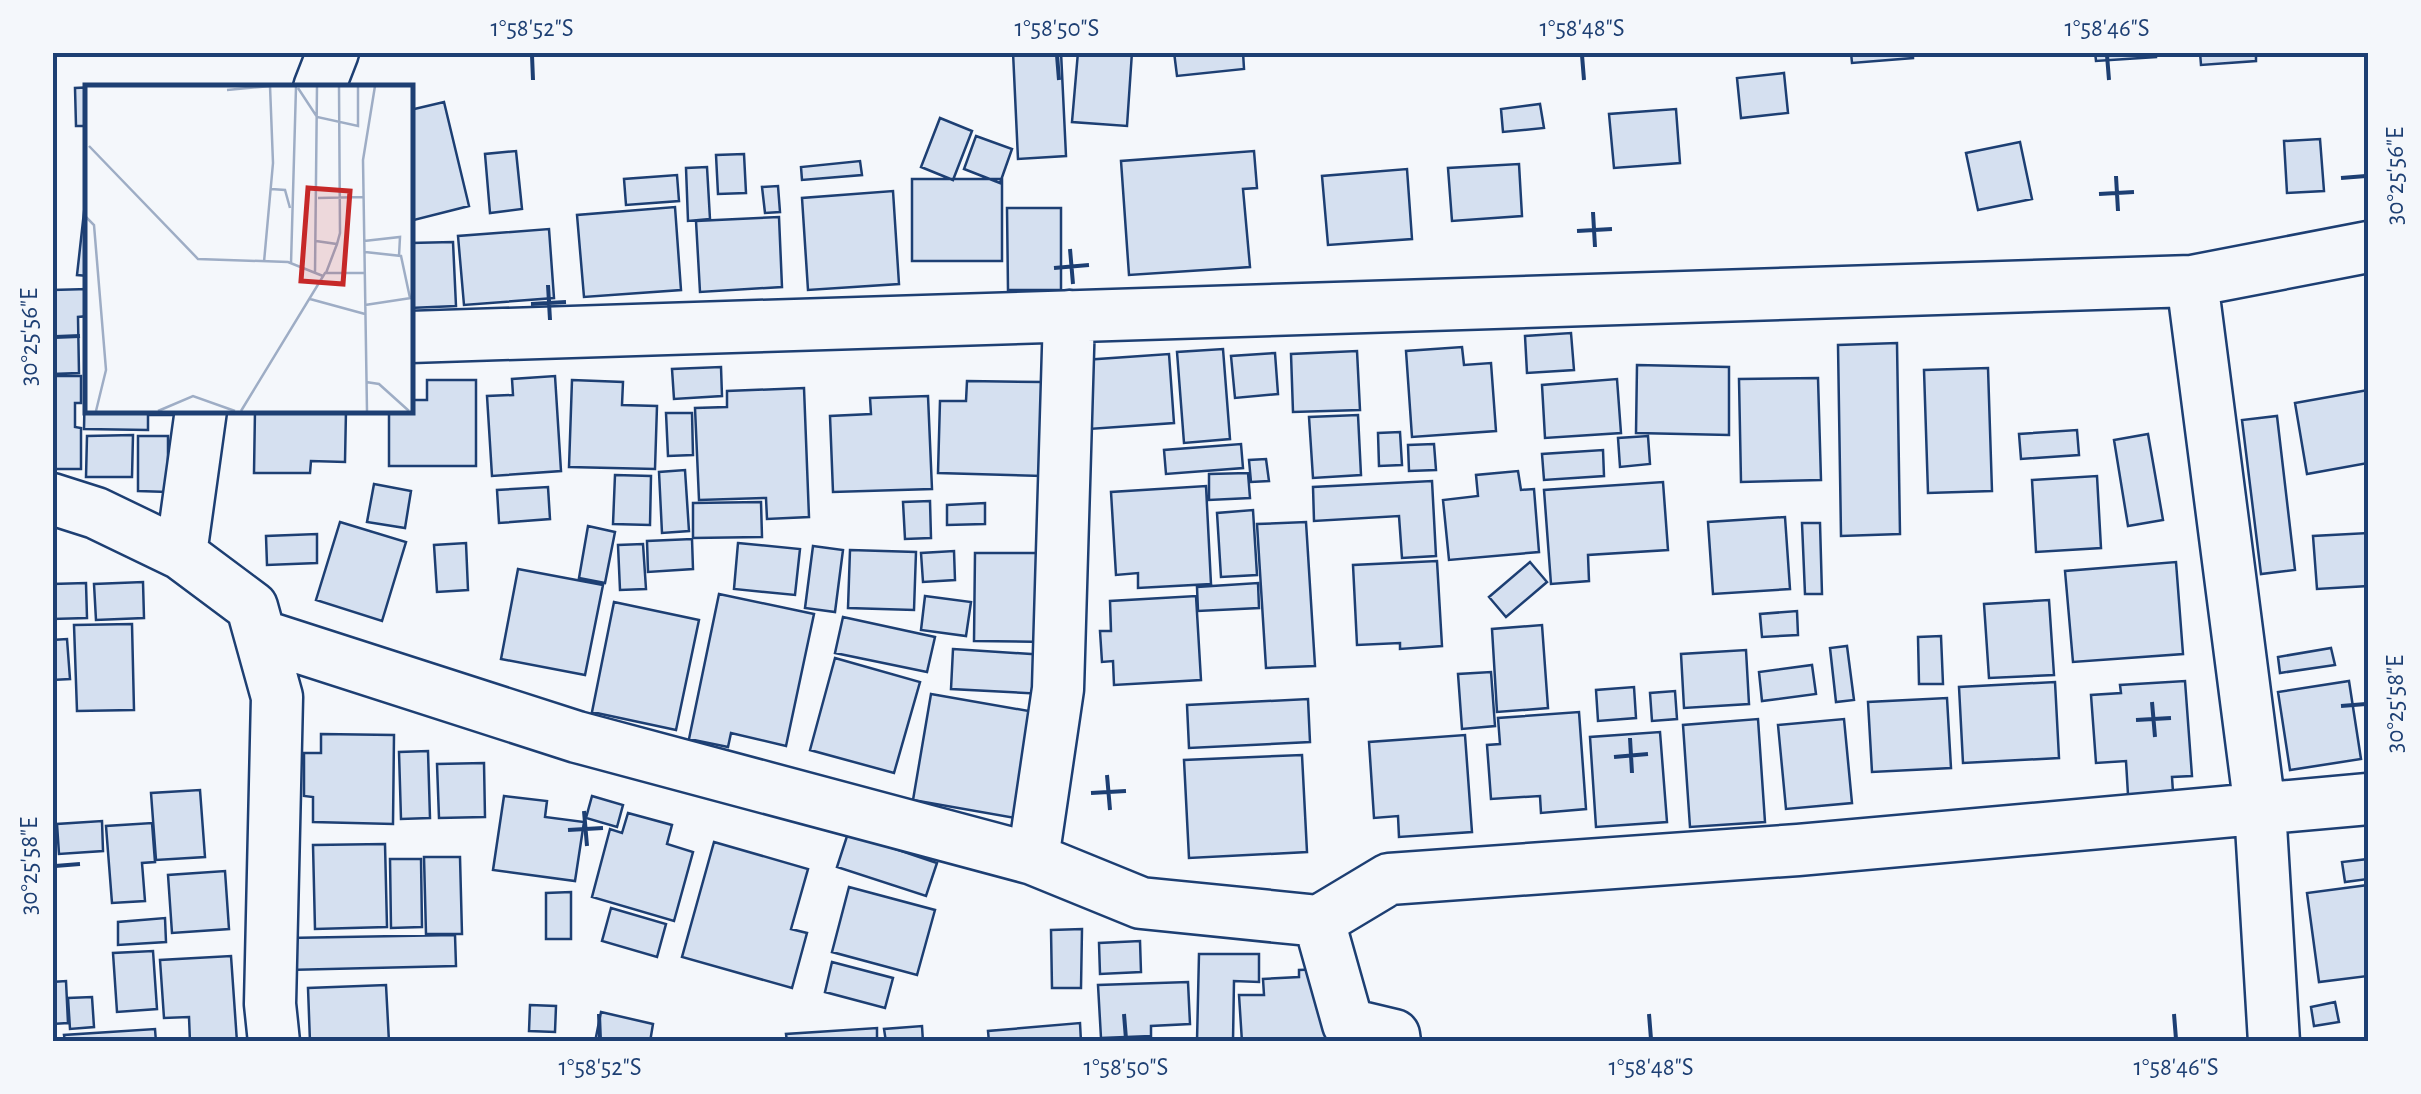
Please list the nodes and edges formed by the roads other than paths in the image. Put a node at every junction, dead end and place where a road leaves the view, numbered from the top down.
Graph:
1 (333, 52) edge
2 (320, 85) edge
3 (2368, 247) edge
4 (2192, 281) junction
5 (1069, 316) junction
6 (412, 337) edge
7 (201, 412) edge
8 (52, 499) edge
9 (181, 554) junction
10 (260, 635) junction
11 (2368, 799) edge
12 (2260, 809) junction
13 (1033, 860) junction
14 (1319, 921) junction
15 (274, 1042) edge
16 (1394, 1042) edge
17 (2274, 1042) edge

1 - 2 street
3 - 4 street
4 - 5 street
4 - 12 street
5 - 6 street
5 - 13 street
7 - 9 street
8 - 9 street
9 - 10 street
10 - 13 street
10 - 15 street
11 - 12 street
12 - 14 street
12 - 17 street
13 - 14 street
14 - 16 street

